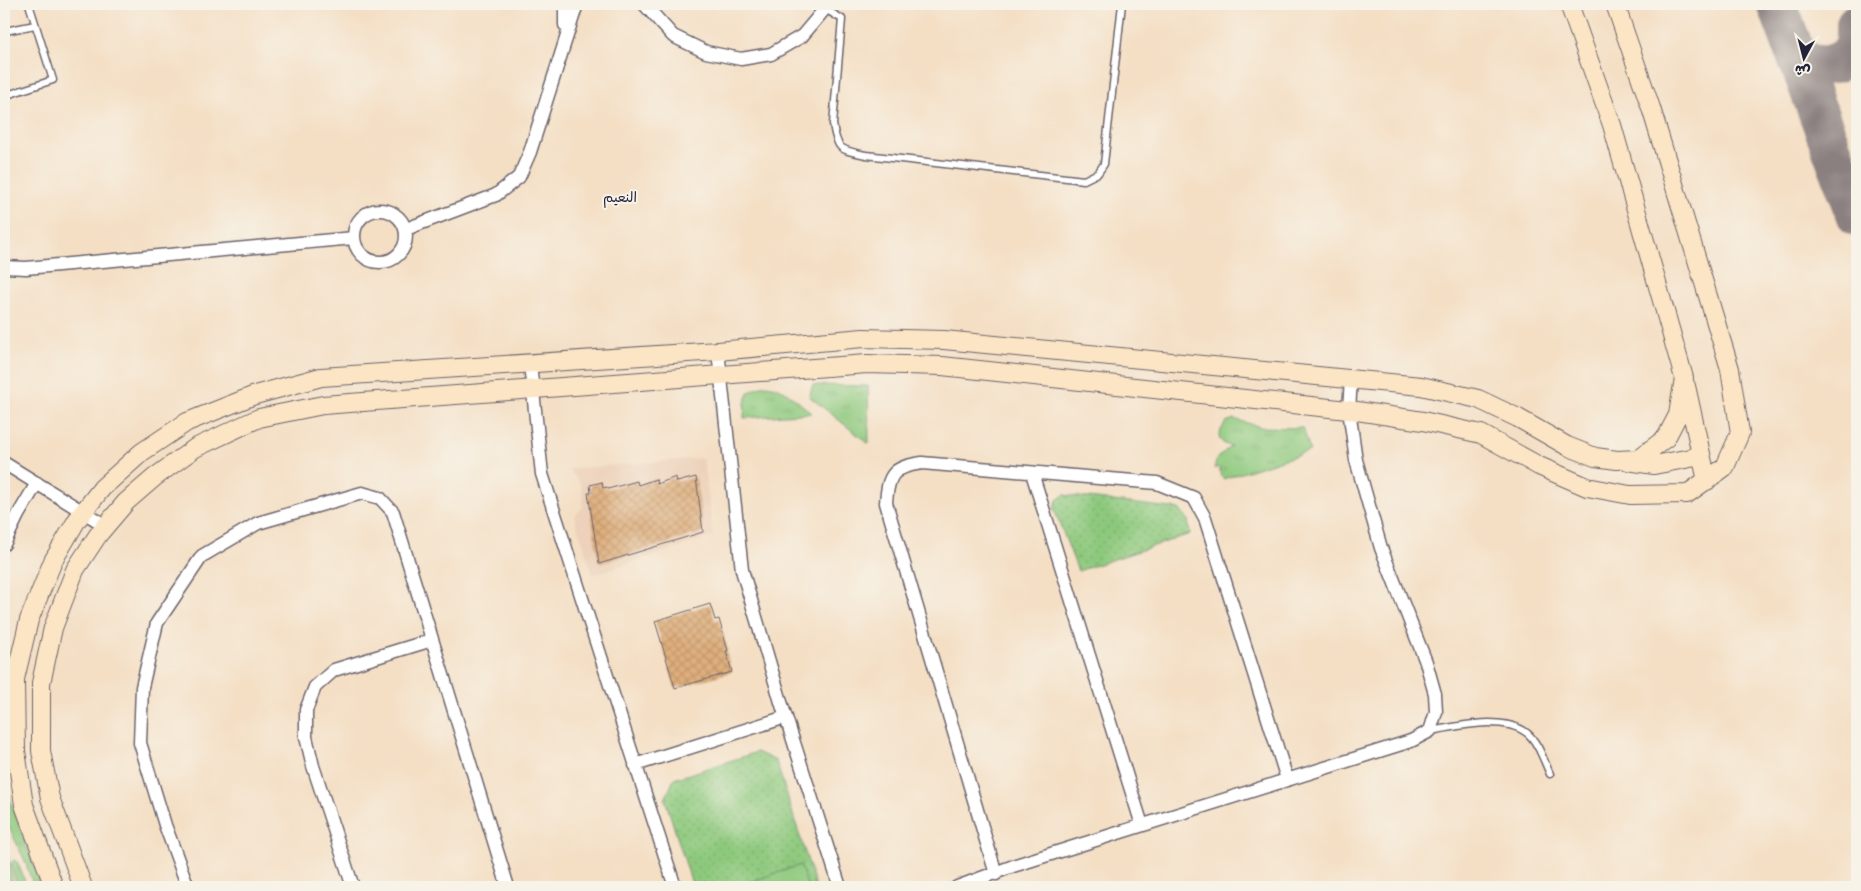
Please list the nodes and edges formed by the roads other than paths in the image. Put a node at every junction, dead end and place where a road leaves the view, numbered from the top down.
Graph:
1 (29, 4) edge
2 (565, 4) edge
3 (577, 4) edge
4 (644, 4) edge
5 (1122, 4) edge
6 (1569, 4) edge
7 (1614, 4) edge
8 (827, 6) edge
9 (35, 25) junction
10 (4, 29) edge
11 (564, 40) junction
12 (4, 96) edge
13 (406, 229) junction
14 (354, 238) junction
15 (4, 267) edge
16 (718, 351) junction
17 (530, 364) junction
18 (720, 374) junction
19 (1684, 378) junction
20 (1351, 379) junction
21 (533, 388) junction
22 (1350, 410) junction
23 (1701, 456) junction
24 (1619, 460) junction
25 (4, 463) edge
26 (1032, 473) junction
27 (1707, 481) junction
28 (37, 483) junction
29 (84, 512) junction
30 (106, 526) junction
31 (4, 544) edge
32 (432, 640) junction
33 (786, 717) junction
34 (1430, 731) junction
35 (635, 765) junction
36 (1550, 774) dead end
37 (1287, 779) junction
38 (1142, 825) junction
39 (996, 874) junction
40 (54, 887) edge
41 (83, 887) edge
42 (188, 887) edge
43 (353, 887) edge
44 (508, 887) edge
45 (675, 887) edge
46 (840, 887) edge
47 (958, 887) edge

1 - 9 lane
2 - 11 street
3 - 11 street
4 - 8 street
5 - 8 lane
6 - 19 main road
7 - 27 main road
9 - 10 lane
9 - 12 lane
11 - 13 street
13 - 14 street
13 - 14 street
14 - 15 street
16 - 17 main road
16 - 18 street
16 - 20 main road
17 - 21 street
17 - 29 main road
18 - 21 main road
18 - 22 main road
18 - 33 street
19 - 23 main road
19 - 24 main road
20 - 22 street
20 - 24 main road
21 - 30 main road
21 - 35 street
22 - 27 main road
22 - 34 street
23 - 24 main road
23 - 27 main road
25 - 28 street
26 - 37 street
26 - 38 street
26 - 39 street
28 - 29 street
28 - 31 street
29 - 30 street
29 - 40 main road
30 - 41 main road
32 - 42 street
32 - 43 street
32 - 44 street
33 - 35 street
33 - 46 street
34 - 36 lane
34 - 37 street
35 - 45 street
37 - 38 street
38 - 39 street
39 - 47 street

